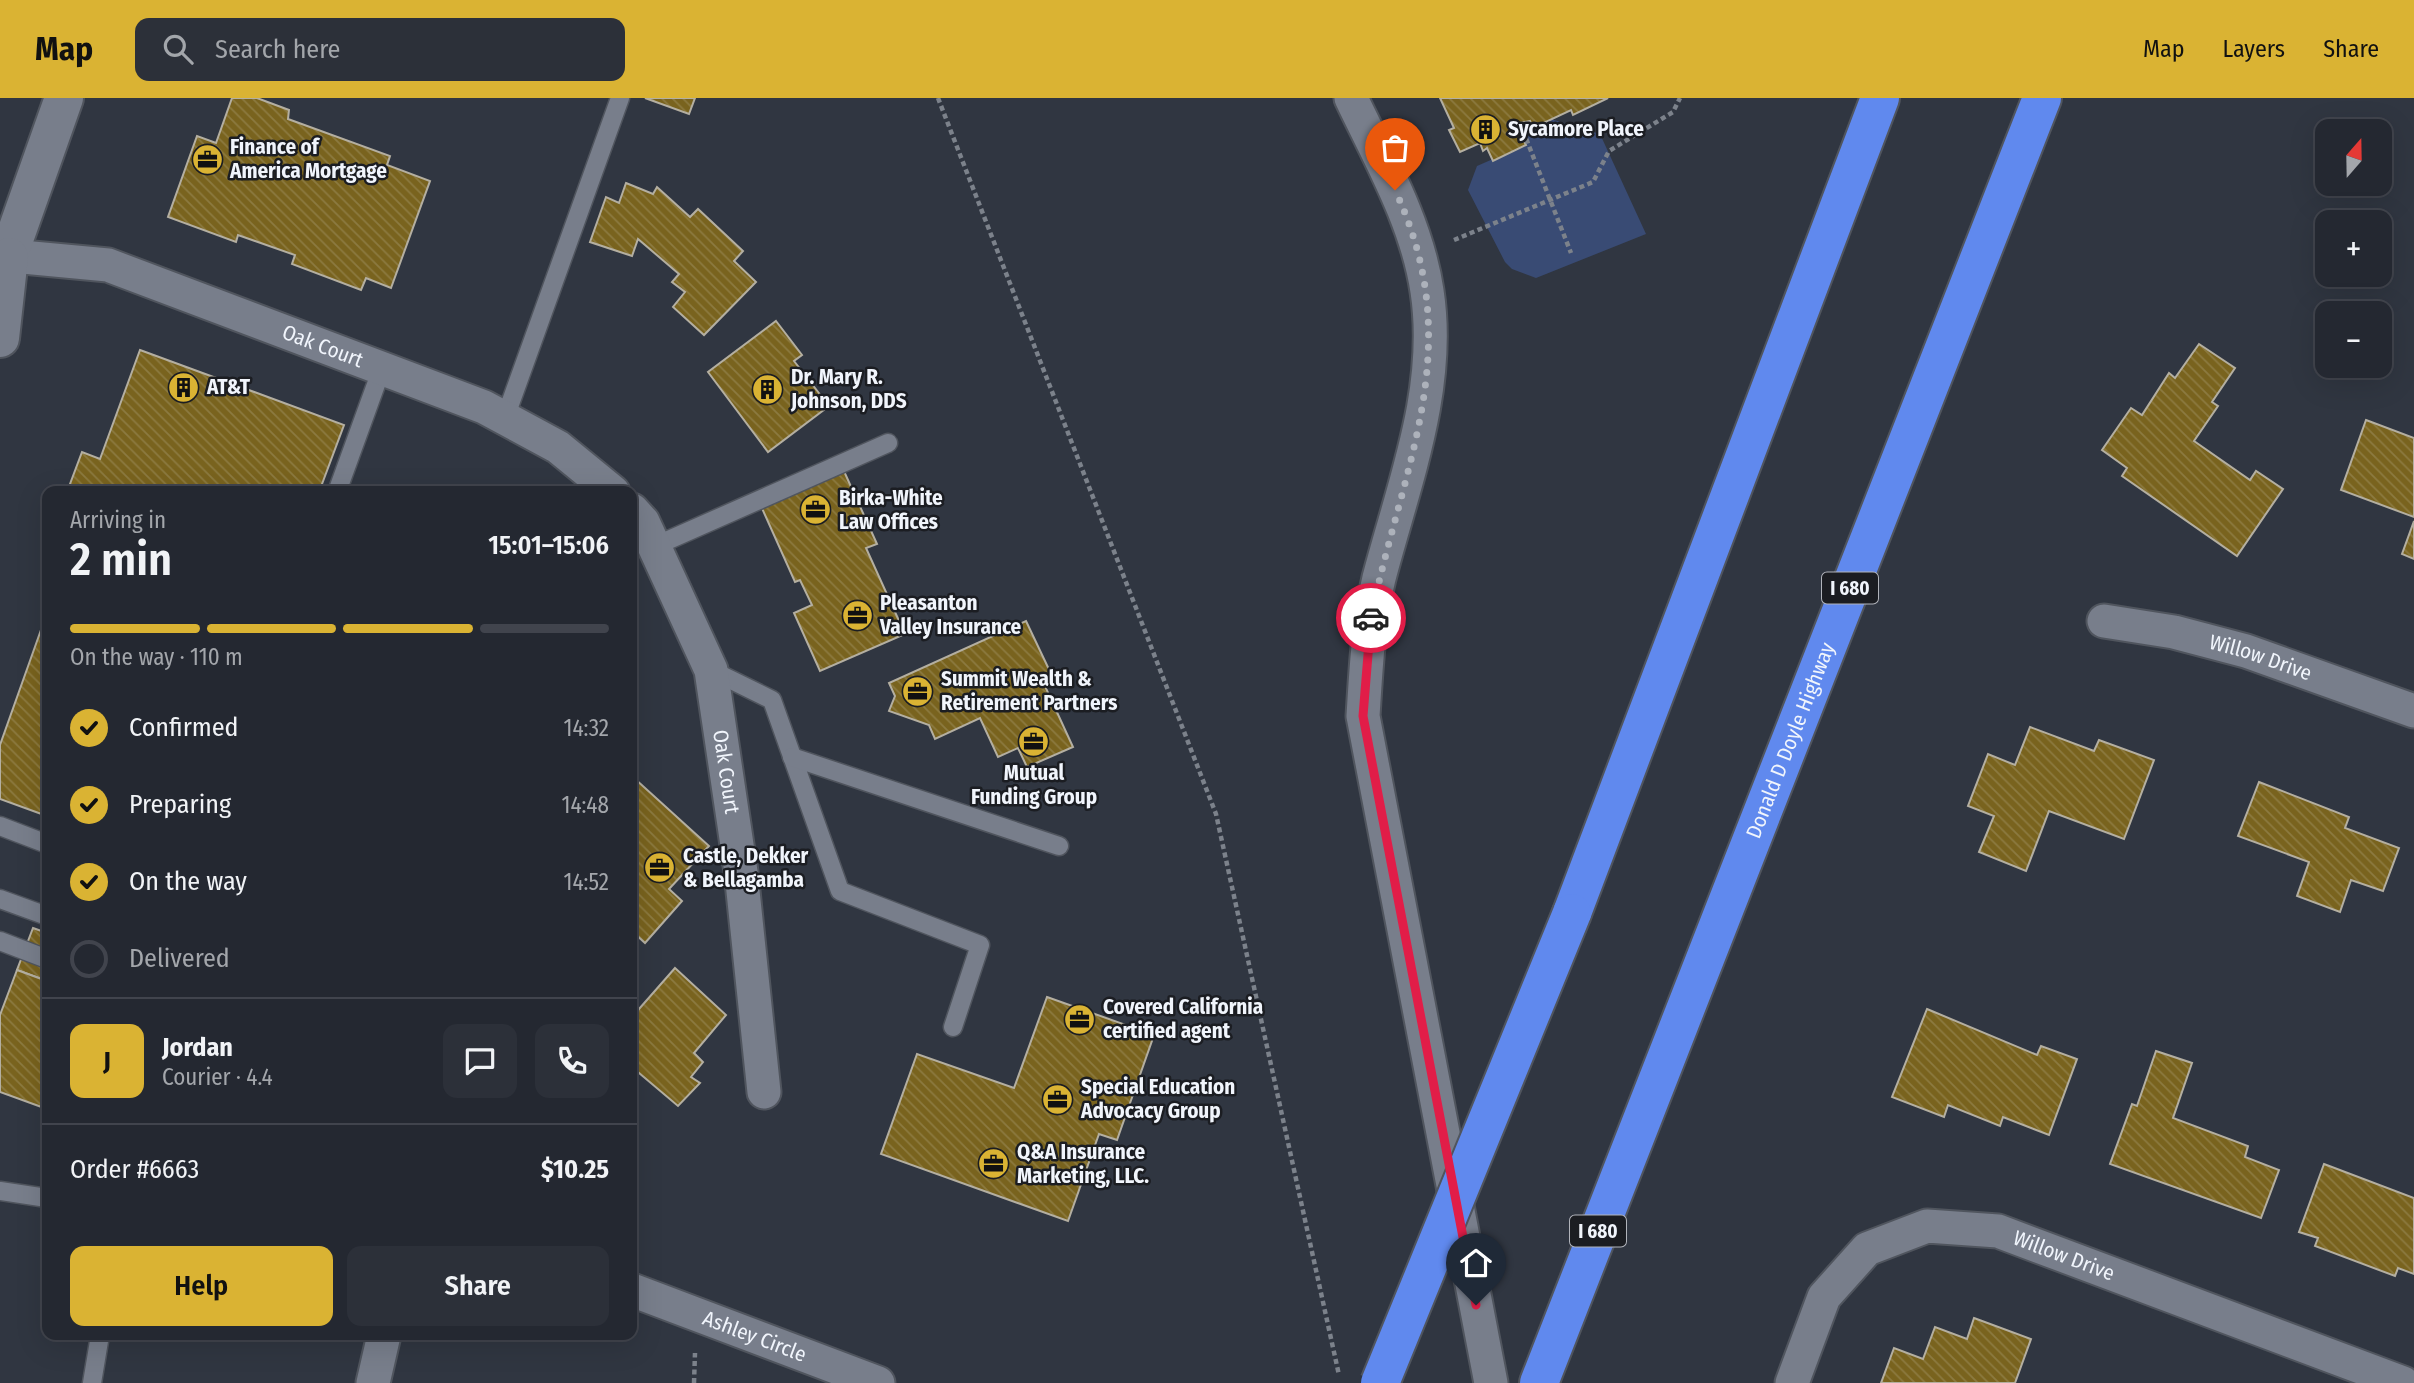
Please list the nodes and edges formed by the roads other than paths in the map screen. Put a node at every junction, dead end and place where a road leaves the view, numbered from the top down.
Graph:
1 (64, 98) edge
2 (620, 98) edge
3 (1351, 98) edge
4 (1880, 98) edge
5 (2042, 98) edge
6 (3, 263) edge
7 (0, 338) edge
8 (382, 368) junction
9 (505, 418) junction
10 (888, 443) dead end
11 (339, 486) edge
12 (606, 486) edge
13 (637, 515) edge
14 (655, 546) junction
15 (2104, 621) dead end
16 (711, 670) junction
17 (2414, 711) edge
18 (792, 757) junction
19 (0, 826) edge
20 (42, 842) edge
21 (1059, 846) dead end
22 (0, 899) edge
23 (42, 914) edge
24 (0, 941) edge
25 (42, 957) edge
26 (953, 1027) dead end
27 (764, 1092) dead end
28 (0, 1191) edge
29 (42, 1197) edge
30 (637, 1292) edge
31 (99, 1340) edge
32 (383, 1340) edge
33 (92, 1383) edge
34 (373, 1383) edge
35 (878, 1383) edge
36 (1380, 1383) edge
37 (1492, 1383) edge
38 (1539, 1383) edge
39 (1792, 1383) edge
40 (2403, 1383) edge

1 - 6 main road
2 - 9 lane
3 - 37 street
4 - 36 highway, bridge
5 - 38 highway, Donald D Doyle Highway / I 680
6 - 7 main road
6 - 8 street, Oak Court
8 - 9 street, Oak Court
8 - 11 lane
9 - 12 street, Oak Court
10 - 14 lane
13 - 14 street, Oak Court
14 - 16 street, Oak Court
15 - 17 street, Willow Drive
16 - 18 lane
16 - 27 street, Oak Court
18 - 21 lane
18 - 26 lane
19 - 20 lane
22 - 23 lane
24 - 25 lane
28 - 29 lane
30 - 35 street, Ashley Circle
31 - 33 lane
32 - 34 street
39 - 40 street, Willow Drive

